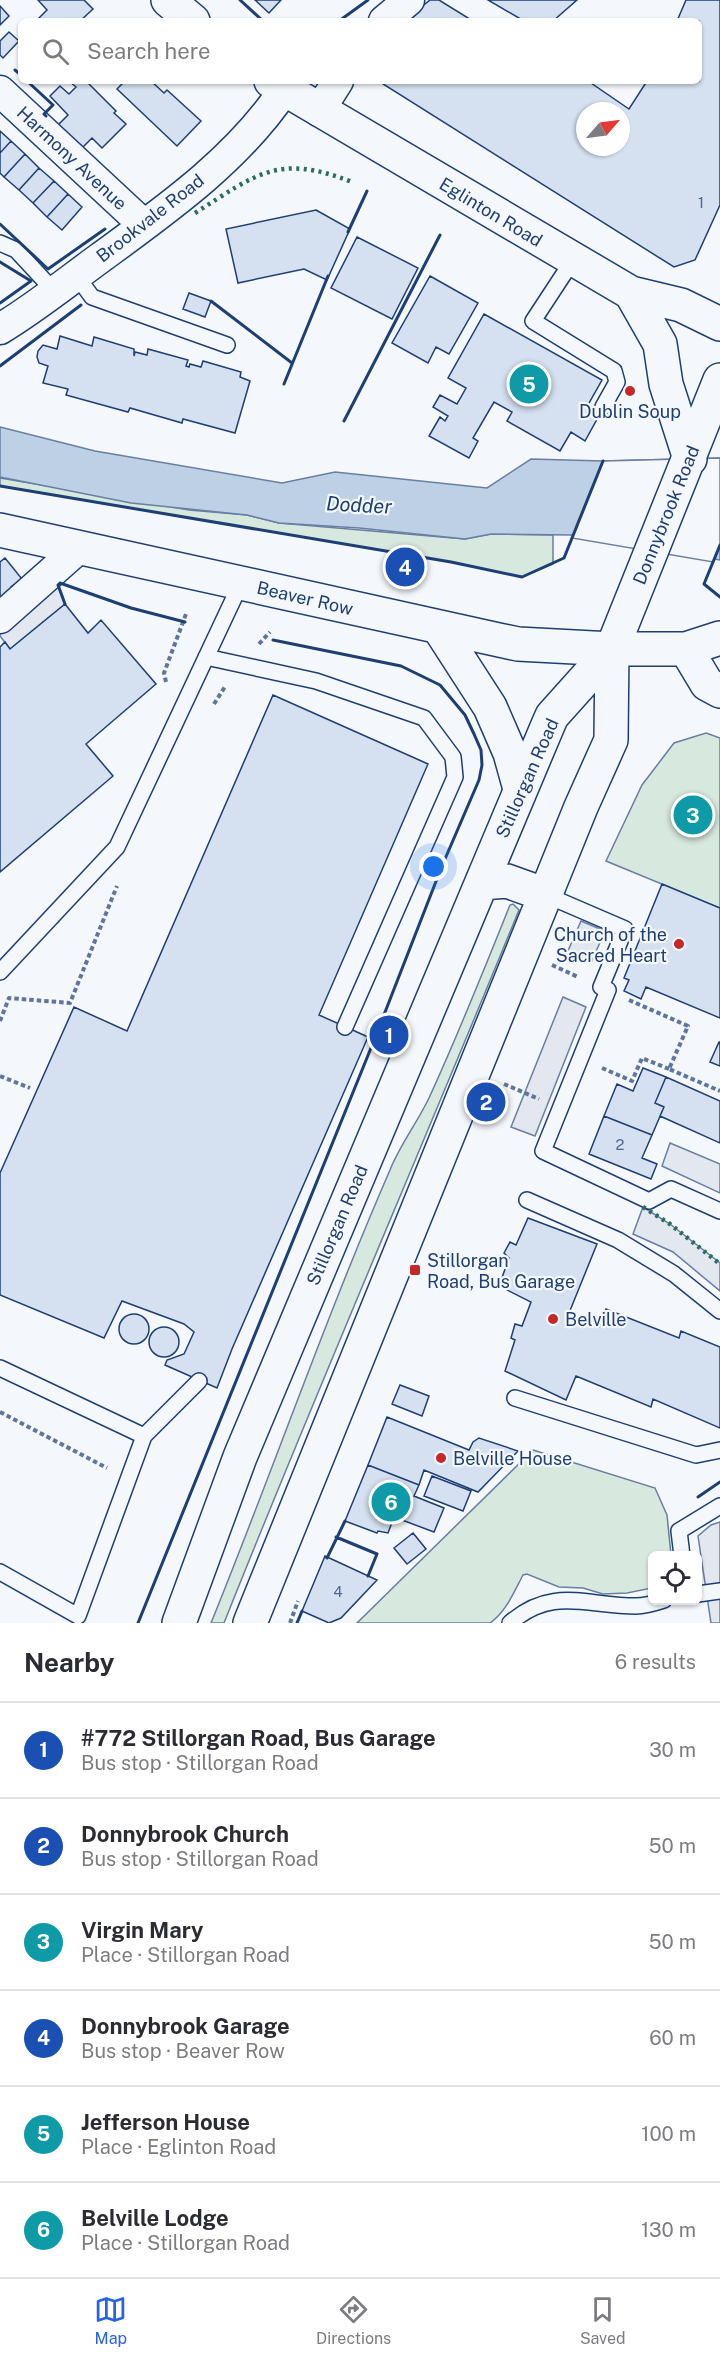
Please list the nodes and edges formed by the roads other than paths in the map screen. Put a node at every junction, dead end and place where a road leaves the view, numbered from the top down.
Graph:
1 (168, 0) edge
2 (409, 0) edge
3 (189, 18) edge
4 (388, 18) edge
5 (336, 84) edge
6 (278, 85) edge
7 (0, 91) edge
8 (319, 111) junction
9 (144, 225) junction
10 (0, 243) edge
11 (573, 260) junction
12 (66, 284) junction
13 (630, 293) junction
14 (720, 324) edge
15 (0, 329) edge
16 (227, 345) dead end
17 (720, 380) edge
18 (603, 406) dead end
19 (690, 459) junction
20 (0, 530) edge
21 (80, 547) junction
22 (241, 583) junction
23 (0, 618) edge
24 (439, 628) junction
25 (720, 638) edge
26 (612, 649) junction
27 (686, 649) junction
28 (206, 657) junction
29 (720, 691) edge
30 (520, 789) junction
31 (482, 883) junction
32 (546, 895) junction
33 (0, 972) edge
34 (345, 1027) dead end
35 (527, 1200) dead end
36 (720, 1211) edge
37 (720, 1311) edge
38 (0, 1368) edge
39 (199, 1381) dead end
40 (515, 1398) dead end
41 (144, 1436) junction
42 (720, 1450) edge
43 (720, 1506) edge
44 (681, 1551) edge
45 (0, 1572) edge
46 (720, 1591) edge
47 (702, 1593) edge
48 (648, 1604) edge
49 (179, 1623) edge
50 (250, 1623) edge
51 (510, 1623) edge

1 - 3 main road
2 - 4 street
5 - 8 street
6 - 8 main road, Eglinton Road
6 - 9 street, Brookvale Road
7 - 9 street, Harmony Avenue
8 - 11 main road, Eglinton Road
9 - 12 street, Brookvale Road
10 - 12 lane
11 - 13 main road, Eglinton Road
11 - 18 lane
12 - 15 street, Brookvale Road
12 - 16 lane
13 - 14 main road, Eglinton Road
13 - 19 main road
17 - 19 main road, Donnybrook Road
19 - 26 main road, Donnybrook Road
20 - 21 main road, Beaver Row
21 - 22 main road, Beaver Row
21 - 23 street
22 - 24 main road, Beaver Row
22 - 28 lane
24 - 26 main road, Beaver Row
24 - 30 main road
25 - 27 main road, Beaver Row
26 - 27 main road, Beaver Row
26 - 30 main road, Stillorgan Road
26 - 32 main road
27 - 29 main road
28 - 33 lane
28 - 34 lane
30 - 31 main road, Stillorgan Road
31 - 32 main road
31 - 49 main road, Stillorgan Road
32 - 36 lane
32 - 50 main road
35 - 37 lane
38 - 41 lane
39 - 41 lane
40 - 42 lane
41 - 45 lane
43 - 44 lane
46 - 47 lane
48 - 51 lane

